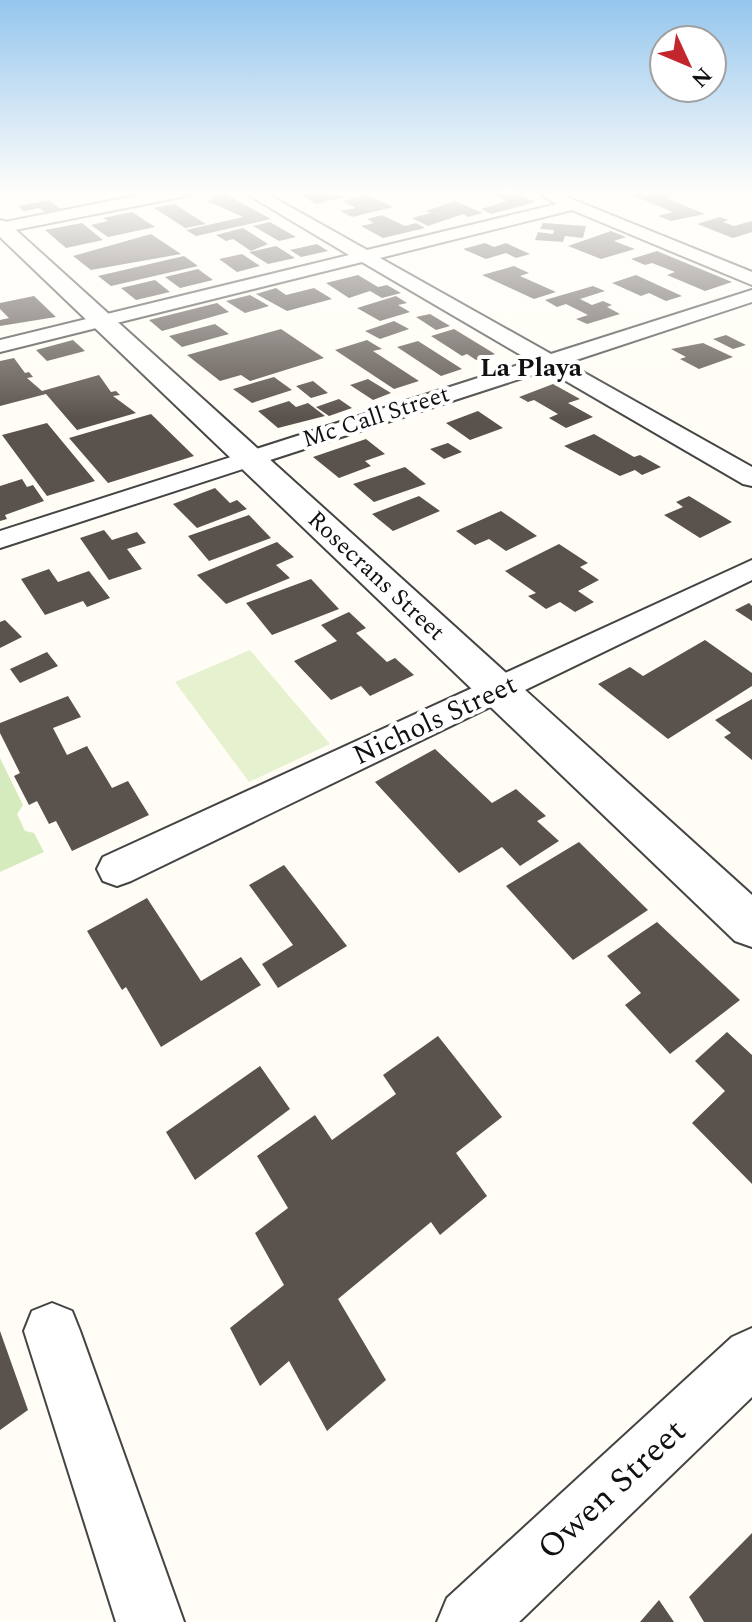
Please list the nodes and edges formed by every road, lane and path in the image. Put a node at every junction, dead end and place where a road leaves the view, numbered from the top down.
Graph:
1 (43, 267) edge
2 (321, 267) edge
3 (383, 267) edge
4 (722, 267) edge
5 (752, 279) edge
6 (752, 296) edge
7 (101, 321) junction
8 (0, 346) edge
9 (548, 361) junction
10 (250, 458) junction
11 (752, 478) edge
12 (0, 540) edge
13 (752, 569) edge
14 (498, 690) junction
15 (117, 869) dead end
16 (752, 926) edge
17 (52, 1331) dead end
18 (752, 1357) edge
19 (150, 1622) edge
20 (471, 1622) edge

1 - 7 street, Rosecrans Street
2 - 7 street
3 - 9 street
4 - 5 street
6 - 9 street, Mc Call Street
7 - 8 street
7 - 10 street, Rosecrans Street
9 - 10 street, Mc Call Street
9 - 11 street
10 - 12 street, Mc Call Street
10 - 14 street, Rosecrans Street
13 - 14 street, Nichols Street
14 - 15 street, Nichols Street
14 - 16 street, Rosecrans Street
17 - 19 street
18 - 20 street, Owen Street

